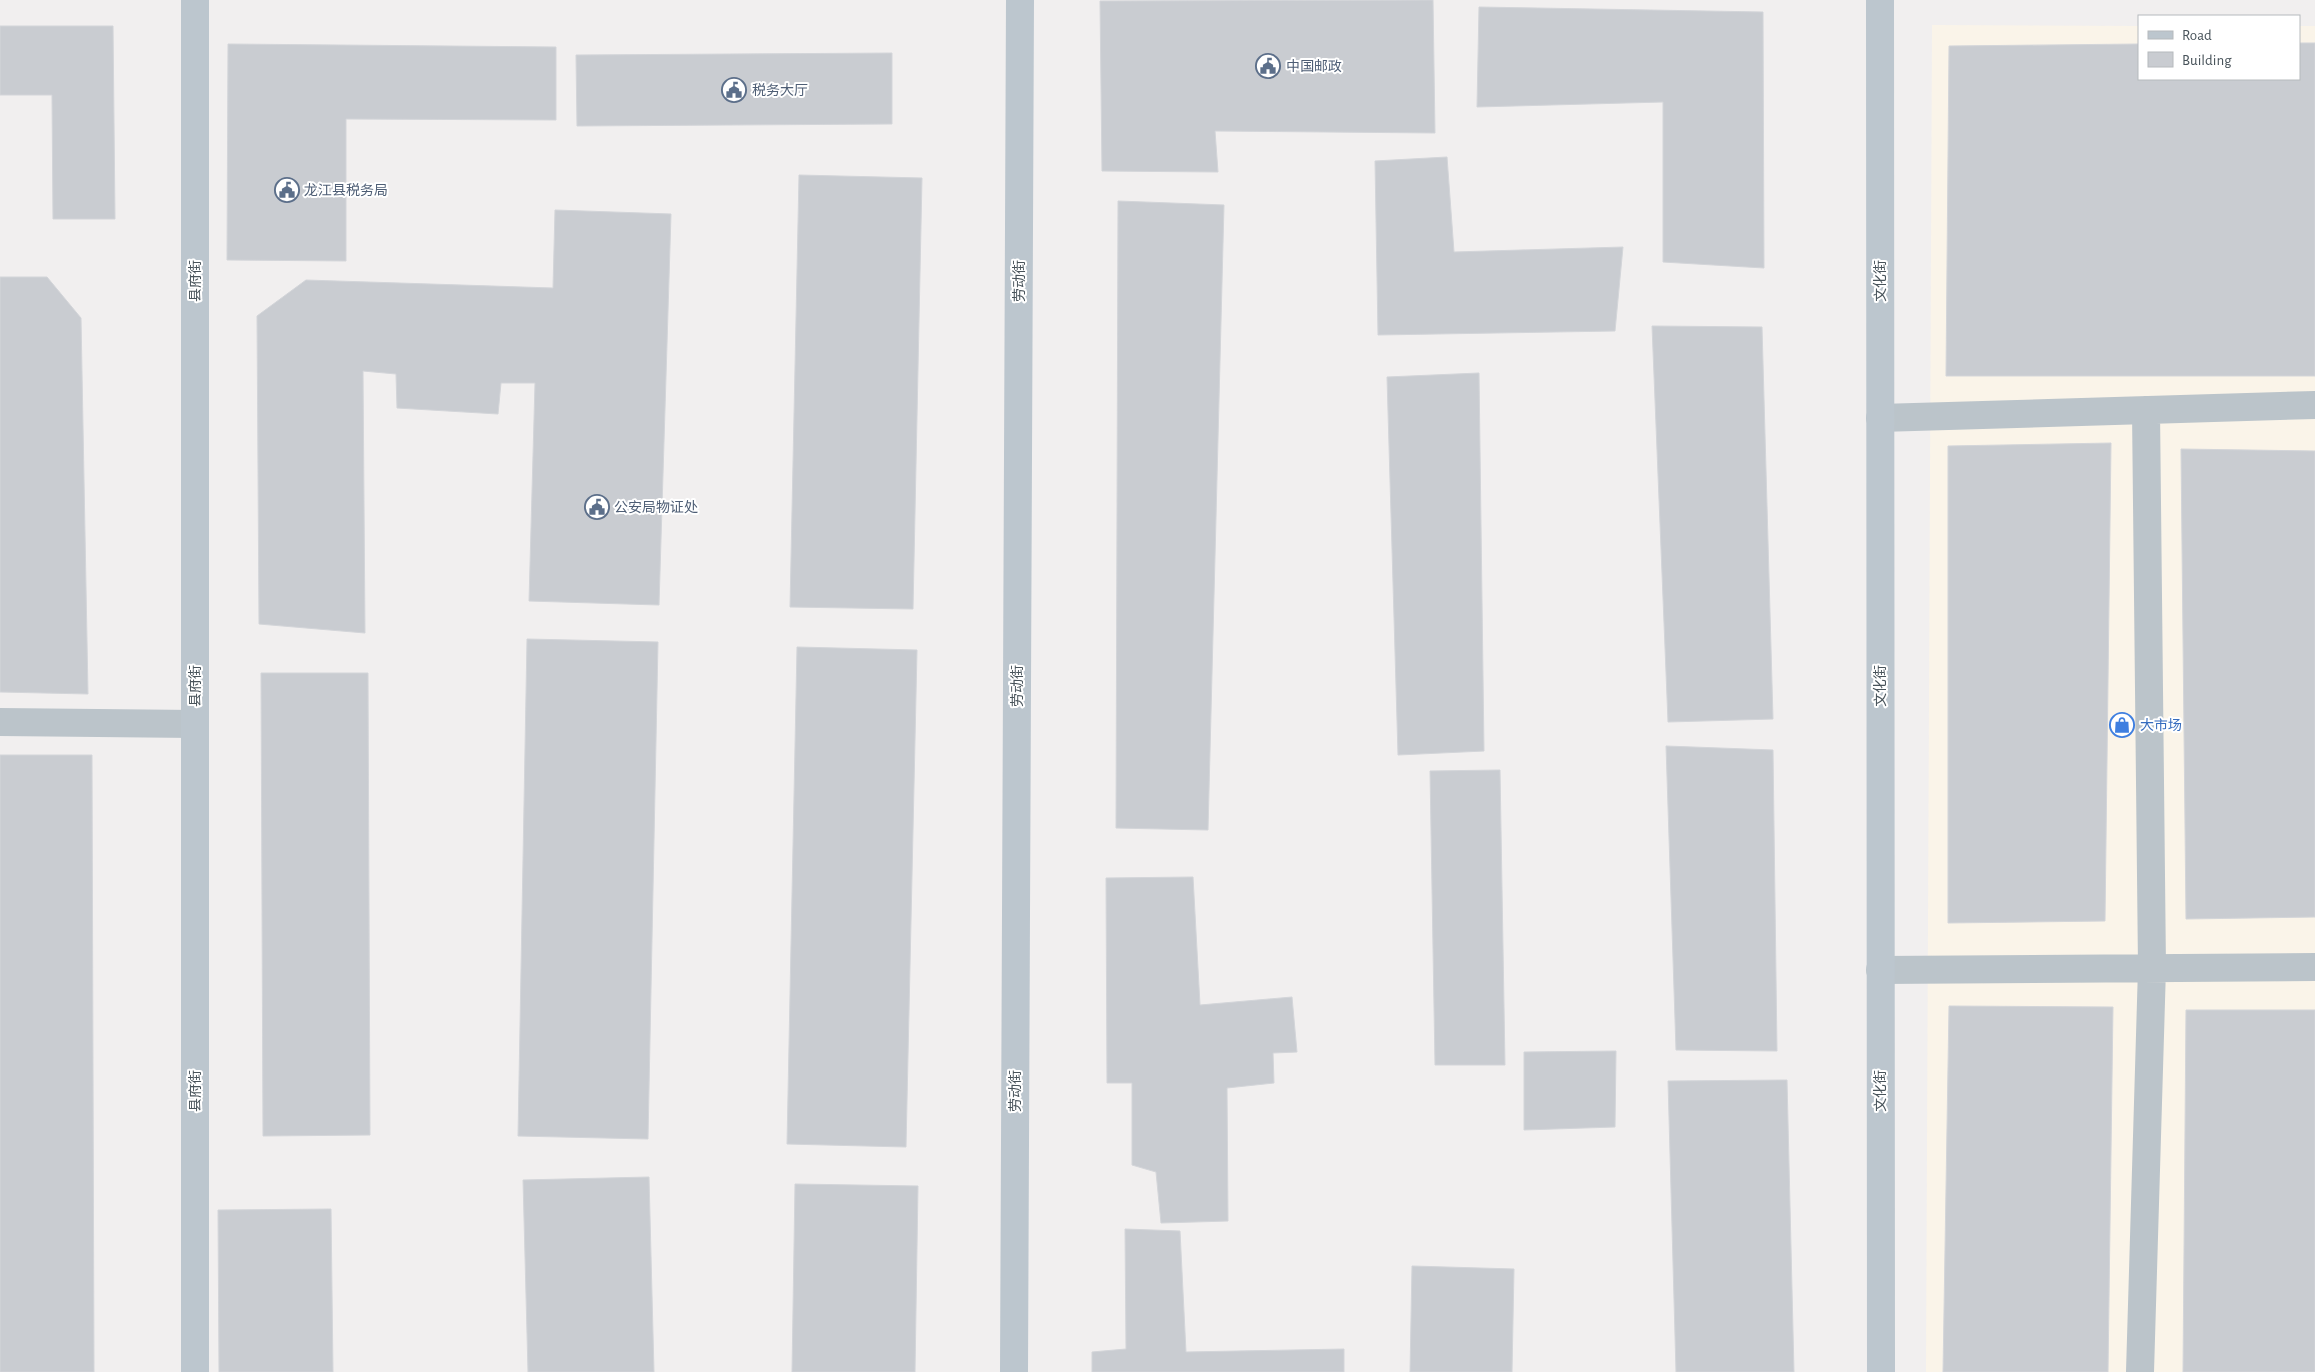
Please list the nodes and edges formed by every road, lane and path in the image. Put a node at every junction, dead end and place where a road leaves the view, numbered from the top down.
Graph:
1 (195, 0) edge
2 (1020, 0) edge
3 (1880, 0) edge
4 (2315, 405) edge
5 (2146, 410) junction
6 (1880, 418) junction
7 (0, 722) edge
8 (195, 724) junction
9 (2315, 967) edge
10 (2152, 968) junction
11 (1880, 970) junction
12 (195, 1372) edge
13 (1014, 1372) edge
14 (1881, 1372) edge
15 (2140, 1372) edge

1 - 8 street, 县府街
2 - 13 street, 劳动街
3 - 6 street, 文化街
4 - 5 street
5 - 6 street
5 - 10 street
6 - 11 street, 文化街
7 - 8 street
8 - 12 street, 县府街
9 - 10 street
10 - 11 street
10 - 15 street
11 - 14 street, 文化街

